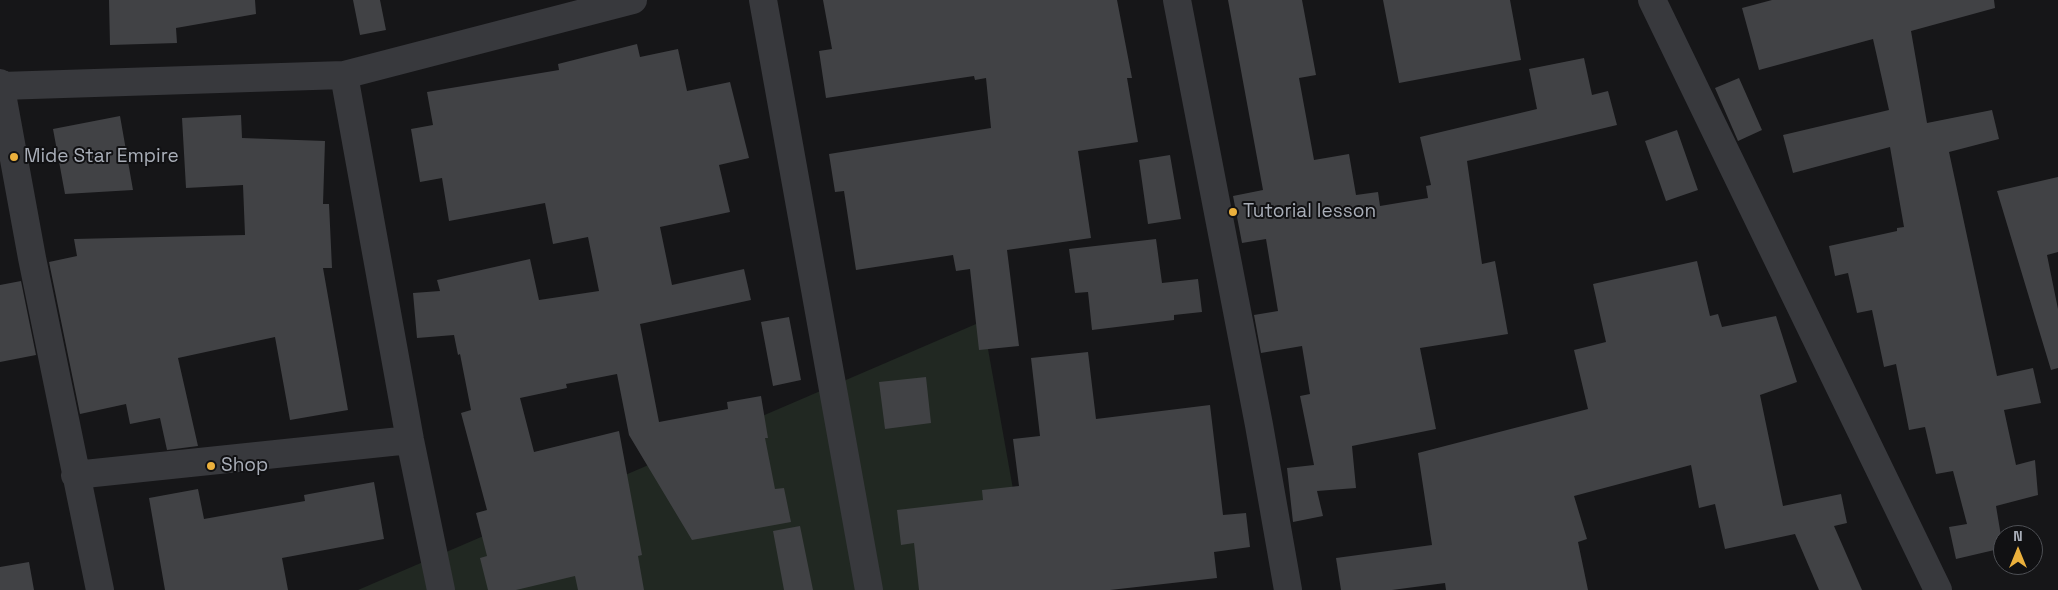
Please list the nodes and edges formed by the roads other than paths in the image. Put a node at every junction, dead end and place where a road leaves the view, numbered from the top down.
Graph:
1 (633, 0) edge
2 (763, 0) edge
3 (1177, 0) edge
4 (1652, 0) edge
5 (344, 75) junction
6 (0, 84) edge
7 (410, 440) junction
8 (75, 475) junction
9 (100, 590) edge
10 (441, 590) edge
11 (868, 590) edge
12 (1288, 590) edge
13 (1938, 590) edge

1 - 5 street
2 - 11 street
3 - 12 street
4 - 13 street
5 - 6 street
5 - 7 street
6 - 8 street
7 - 8 street
7 - 10 street
8 - 9 street

